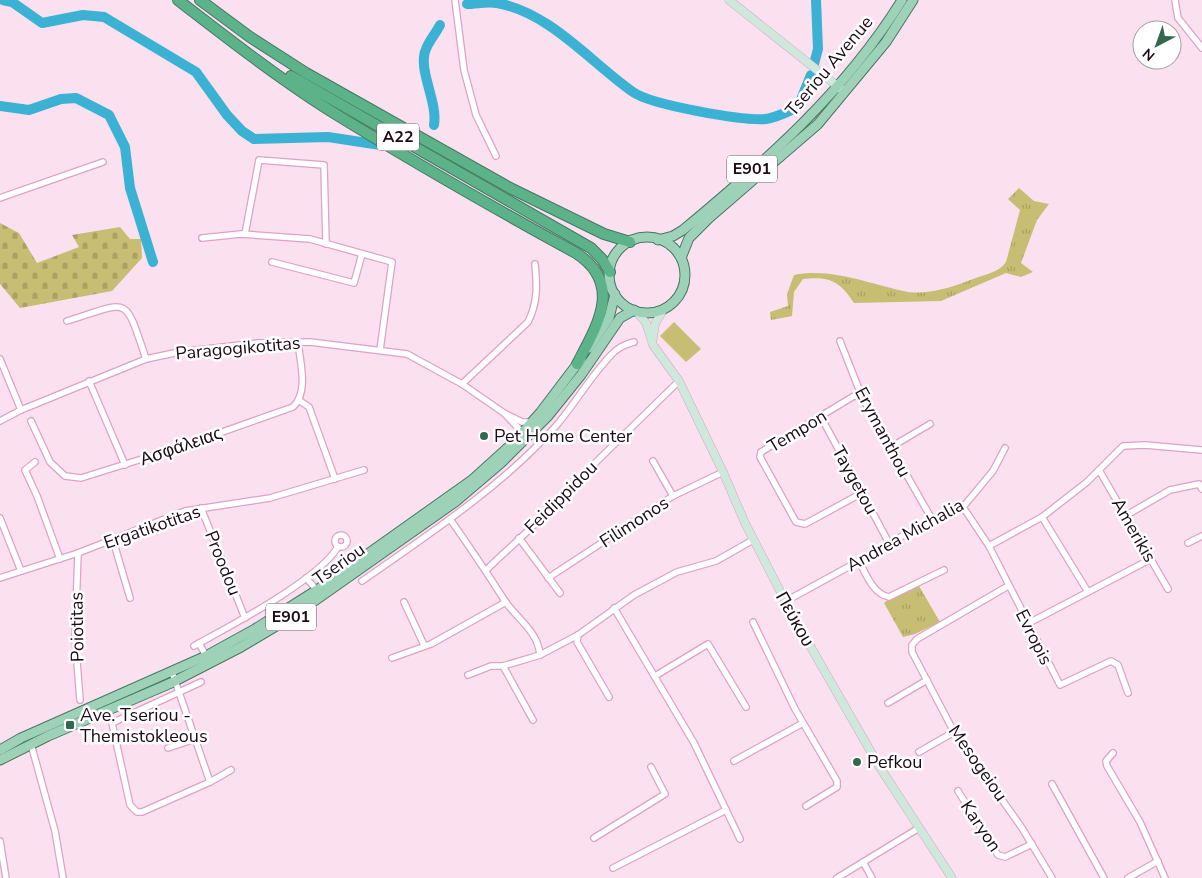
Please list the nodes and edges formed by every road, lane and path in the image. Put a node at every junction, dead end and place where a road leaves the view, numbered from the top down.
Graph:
1 (178, 0) edge
2 (185, 0) edge
3 (200, 0) edge
4 (455, 0) edge
5 (728, 0) edge
6 (902, 0) edge
7 (913, 0) edge
8 (1175, 0) edge
9 (1202, 48) edge
10 (841, 89) junction
11 (496, 156) dead end
12 (104, 162) dead end
13 (0, 198) edge
14 (245, 234) junction
15 (202, 238) dead end
16 (658, 240) junction
17 (630, 242) junction
18 (326, 244) junction
19 (362, 254) junction
20 (681, 258) junction
21 (272, 262) dead end
22 (535, 264) dead end
23 (610, 272) junction
24 (615, 294) junction
25 (663, 310) junction
26 (636, 311) junction
27 (66, 321) dead end
28 (840, 340) dead end
29 (298, 342) junction
30 (634, 342) dead end
31 (380, 350) junction
32 (656, 350) junction
33 (0, 359) edge
34 (146, 359) junction
35 (577, 364) junction
36 (3, 373) edge
37 (89, 381) junction
38 (679, 381) junction
39 (462, 384) junction
40 (862, 397) junction
41 (300, 401) junction
42 (21, 410) junction
43 (504, 413) junction
44 (821, 417) junction
45 (0, 420) edge
46 (31, 421) dead end
47 (532, 422) junction
48 (930, 424) dead end
49 (522, 432) junction
50 (891, 448) junction
51 (1005, 448) dead end
52 (1202, 450) edge
53 (653, 461) dead end
54 (35, 462) dead end
55 (124, 465) junction
56 (364, 470) dead end
57 (1099, 470) junction
58 (723, 472) junction
59 (335, 479) junction
60 (1202, 490) edge
61 (862, 493) junction
62 (673, 496) junction
63 (963, 507) junction
64 (201, 508) junction
65 (1125, 516) junction
66 (1042, 517) junction
67 (0, 518) edge
68 (450, 519) junction
69 (932, 521) junction
70 (1202, 536) edge
71 (519, 538) junction
72 (113, 540) junction
73 (754, 540) junction
74 (889, 542) junction
75 (1188, 543) dead end
76 (989, 546) junction
77 (338, 547) dead end
78 (78, 553) junction
79 (60, 558) junction
80 (1150, 559) junction
81 (859, 561) junction
82 (22, 570) junction
83 (486, 570) junction
84 (944, 570) dead end
85 (0, 578) edge
86 (306, 578) junction
87 (548, 578) junction
88 (362, 581) dead end
89 (1008, 586) junction
90 (1168, 589) dead end
91 (317, 590) junction
92 (560, 592) dead end
93 (1088, 592) junction
94 (130, 598) dead end
95 (786, 601) junction
96 (404, 602) dead end
97 (506, 602) junction
98 (614, 608) junction
99 (245, 618) junction
100 (753, 622) dead end
101 (1027, 624) junction
102 (578, 636) junction
103 (424, 645) junction
104 (540, 655) junction
105 (206, 656) junction
106 (392, 658) dead end
107 (503, 666) junction
108 (468, 675) dead end
109 (655, 676) junction
110 (173, 677) junction
111 (927, 680) junction
112 (201, 682) dead end
113 (178, 692) junction
114 (1128, 693) dead end
115 (609, 697) dead end
116 (80, 700) dead end
117 (888, 703) dead end
118 (746, 707) dead end
119 (110, 710) junction
120 (533, 720) dead end
121 (112, 723) junction
122 (803, 724) junction
123 (954, 732) junction
124 (195, 739) junction
125 (31, 744) junction
126 (168, 748) dead end
127 (0, 750) edge
128 (918, 752) dead end
129 (1113, 753) dead end
130 (0, 760) edge
131 (734, 761) dead end
132 (651, 767) dead end
133 (231, 770) dead end
134 (210, 782) junction
135 (1052, 784) dead end
136 (958, 791) dead end
137 (806, 806) dead end
138 (726, 810) junction
139 (919, 828) junction
140 (594, 838) dead end
141 (740, 839) dead end
142 (0, 841) edge
143 (1032, 844) junction
144 (1158, 861) junction
145 (863, 862) junction
146 (613, 868) dead end
147 (6, 878) edge
148 (63, 878) edge
149 (837, 878) edge
150 (872, 878) edge
151 (952, 878) edge
152 (1052, 878) edge
153 (1104, 878) edge
154 (1128, 878) edge
155 (1164, 878) edge

1 - 35 highway
2 - 23 highway, A22
3 - 17 highway, A22
4 - 11 street
5 - 10 main road
6 - 10 main road, Tseriou Avenue / E901
7 - 10 main road, Tseriou Avenue / E901
8 - 9 street
10 - 16 main road, Tseriou Avenue / E901
10 - 20 main road, Tseriou Avenue / E901
12 - 13 street
14 - 15 street
14 - 18 street
14 - 18 street
16 - 17 main road
16 - 20 main road
17 - 23 main road
18 - 19 street
19 - 21 street
19 - 31 street
20 - 25 main road
22 - 39 street
23 - 24 main road
24 - 26 main road
24 - 35 main road, Tseriou / E901
25 - 26 main road
25 - 32 main road
26 - 32 main road, Πεύκου
26 - 110 main road, Tseriou / E901
27 - 34 street
28 - 40 street, Erymanthou
29 - 31 street, Paragogikotitas
29 - 34 street, Paragogikotitas
29 - 41 street
30 - 68 street
31 - 39 street, Paragogikotitas
32 - 38 main road, Πεύκου
33 - 36 street
34 - 37 street, Paragogikotitas
35 - 47 main road, Tseriou / E901
36 - 42 street
37 - 42 street, Paragogikotitas
37 - 55 street
38 - 58 main road, Πεύκου
38 - 71 street, Feidippidou
39 - 43 street, Paragogikotitas
40 - 44 street, Tempon
40 - 50 street, Erymanthou
41 - 55 street, Ασφάλειας
41 - 59 street
42 - 45 street, Paragogikotitas
43 - 47 street
43 - 49 street, Paragogikotitas
44 - 61 street, Taygetou
44 - 61 street, Tempon
46 - 55 street, Ασφάλειας
47 - 49 main road, Tseriou / E901
48 - 50 street
49 - 91 main road, Tseriou / E901
50 - 69 street, Erymanthou
51 - 63 street, Andrea Michalia
52 - 57 street
53 - 62 street
54 - 79 street
56 - 59 street, Ergatikotitas
57 - 65 street, Amerikis
57 - 66 street
58 - 62 street, Filimonos
58 - 73 main road, Πεύκου
59 - 64 street, Ergatikotitas
60 - 65 street
61 - 74 street, Taygetou
62 - 87 street, Filimonos
63 - 69 street, Andrea Michalia
63 - 76 street, Evropis
64 - 72 street, Ergatikotitas
64 - 99 street, Proodou
65 - 80 street, Amerikis
66 - 76 street
66 - 93 street
67 - 82 street
68 - 83 street
68 - 88 street
69 - 74 street, Andrea Michalia
70 - 75 street
71 - 83 street, Feidippidou
71 - 87 street
72 - 78 street, Ergatikotitas
72 - 94 street
73 - 95 main road, Πεύκου
73 - 98 street
74 - 81 street, Andrea Michalia
76 - 89 street, Evropis
77 - 86 street
78 - 79 street, Ergatikotitas
78 - 116 street, Poiotitas
79 - 82 street, Ergatikotitas
80 - 90 street, Amerikis
80 - 93 street
81 - 84 street
81 - 95 street, Andrea Michalia
82 - 85 street, Ergatikotitas
83 - 97 street
86 - 91 street
86 - 99 street
87 - 92 street
89 - 101 street, Evropis
89 - 111 street, Mesogeiou
91 - 105 main road, Tseriou / E901
93 - 101 street
95 - 139 main road, Πεύκου
96 - 103 street
97 - 103 street
97 - 104 street
98 - 102 street
98 - 109 street
99 - 105 street
100 - 122 street
101 - 114 street, Evropis
102 - 104 street
102 - 115 street
103 - 106 street
104 - 107 street
105 - 110 main road, Tseriou / E901
107 - 108 street
107 - 120 street
109 - 118 street
109 - 138 street
110 - 113 street
110 - 119 main road, Tseriou / E901
110 - 127 main road, Tseriou / E901
111 - 117 street
111 - 123 street, Mesogeiou
112 - 113 street
113 - 121 street
113 - 124 street
119 - 121 street
119 - 125 main road, Tseriou / E901
121 - 134 street
122 - 131 street
122 - 137 street
123 - 128 street
123 - 143 street, Mesogeiou
124 - 126 street
124 - 134 street
125 - 130 main road, Tseriou / E901
125 - 148 street
129 - 144 street
132 - 140 street
133 - 134 street
135 - 153 street
136 - 143 street, Karyon
138 - 141 street
138 - 146 street
139 - 145 street
139 - 151 main road, Πεύκου
142 - 147 street
143 - 152 street, Mesogeiou
144 - 154 street
144 - 155 street
145 - 149 street
145 - 150 street

